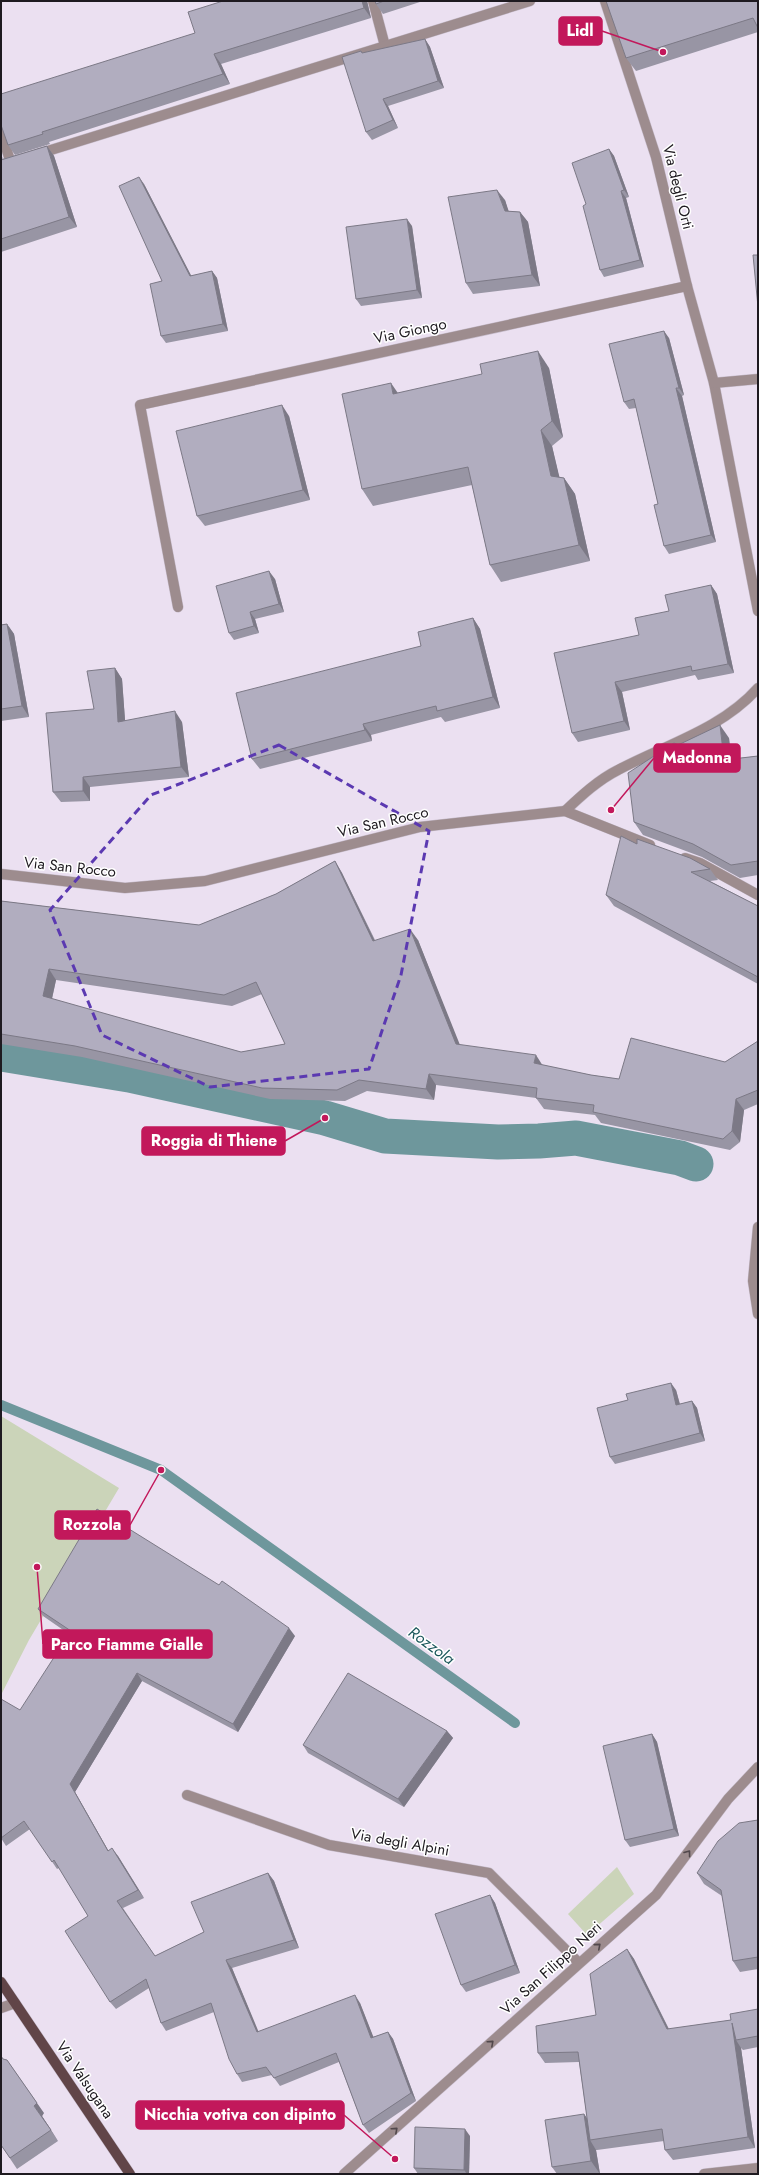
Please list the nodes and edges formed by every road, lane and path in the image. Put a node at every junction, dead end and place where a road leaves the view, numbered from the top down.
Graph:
1 (373, 1) edge
2 (530, 1) edge
3 (605, 1) edge
4 (385, 46) junction
5 (1, 133) edge
6 (14, 162) edge
7 (687, 286) junction
8 (758, 379) edge
9 (714, 383) junction
10 (178, 607) dead end
11 (758, 611) edge
12 (758, 688) edge
13 (565, 811) junction
14 (657, 847) edge
15 (678, 855) edge
16 (1, 874) edge
17 (758, 895) edge
18 (758, 1228) edge
19 (758, 1314) edge
20 (758, 1767) edge
21 (187, 1795) dead end
22 (579, 1963) junction
23 (1, 1982) edge
24 (15, 2003) junction
25 (1, 2008) edge
26 (758, 2168) edge
27 (130, 2174) edge
28 (344, 2174) edge
29 (704, 2174) edge

1 - 4 street
2 - 4 street
3 - 7 street, Via degli Orti
4 - 6 street
5 - 6 street
7 - 9 street, Via degli Orti
7 - 10 street, Via Giongo
8 - 9 street
9 - 11 street, Via degli Orti
12 - 13 street
13 - 14 street, Via San Rocco
13 - 16 street, Via San Rocco
15 - 17 street
18 - 19 street
22 -> 20 street, Via San Filippo Neri
21 - 22 street, Via degli Alpini
28 -> 22 street, Via San Filippo Neri
23 - 24 main road, Via Valsugana
24 - 25 street
24 - 27 main road, Via Valsugana
26 - 29 street

